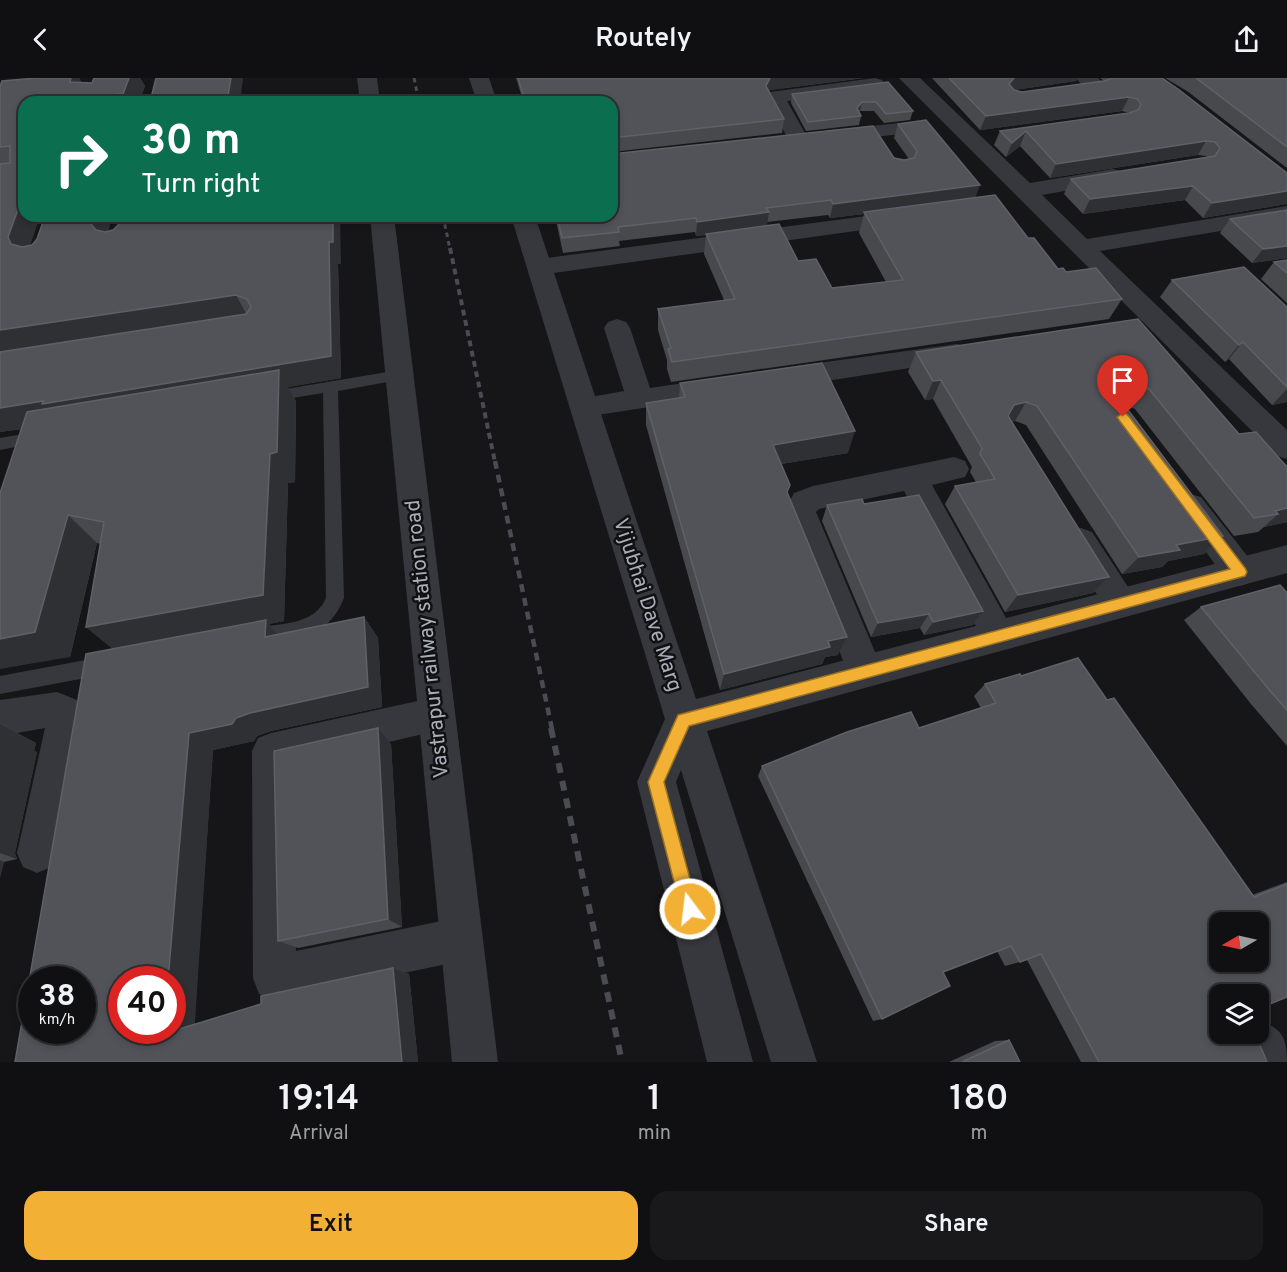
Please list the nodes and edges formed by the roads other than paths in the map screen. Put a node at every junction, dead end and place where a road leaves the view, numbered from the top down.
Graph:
1 (367, 78) edge
2 (479, 78) edge
3 (909, 78) edge
4 (1086, 78) edge
5 (882, 84) edge
6 (846, 87) junction
7 (1039, 95) edge
8 (369, 96) edge
9 (485, 96) edge
10 (920, 127) edge
11 (1000, 136) edge
12 (799, 140) junction
13 (883, 140) junction
14 (972, 140) junction
15 (741, 146) edge
16 (1128, 174) edge
17 (1023, 191) junction
18 (1287, 213) edge
19 (931, 214) edge
20 (383, 222) edge
21 (525, 222) edge
22 (1081, 247) junction
23 (539, 267) junction
24 (617, 328) dead end
25 (980, 349) edge
26 (399, 375) junction
27 (330, 387) junction
28 (640, 399) junction
29 (247, 401) edge
30 (584, 407) junction
31 (59, 434) edge
32 (0, 444) edge
33 (1287, 448) edge
34 (954, 469) dead end
35 (912, 478) junction
36 (1171, 481) edge
37 (1063, 513) edge
38 (1287, 559) edge
39 (1240, 572) junction
40 (1120, 603) junction
41 (999, 636) junction
42 (232, 641) edge
43 (128, 661) edge
44 (865, 671) junction
45 (0, 685) edge
46 (436, 714) junction
47 (0, 718) edge
48 (684, 720) junction
49 (37, 853) dead end
50 (461, 939) junction
51 (474, 1062) edge
52 (730, 1062) edge
53 (794, 1062) edge

1 - 8 street
2 - 9 street
3 - 14 street
4 - 7 street
5 - 6 street
6 - 12 street
6 - 13 street
10 - 13 street
11 - 14 street
12 - 13 street
12 - 15 street
14 - 17 street
16 - 17 street
17 - 22 street
18 - 22 street
19 - 23 street
20 - 26 street, Vastrapur railway station road
21 - 23 street, Vijubhai Dave Marg
22 - 33 street
23 - 30 street, Vijubhai Dave Marg
24 - 28 street
25 - 28 street
26 - 27 lane
26 - 46 street, Vastrapur railway station road
27 - 29 lane
27 - 42 lane
28 - 30 street
30 - 48 street, Vijubhai Dave Marg
31 - 32 lane
34 - 35 street
35 - 41 street
35 - 44 street
36 - 39 street
37 - 40 street
38 - 39 street
39 - 40 street
40 - 41 street
41 - 44 street
43 - 45 lane
44 - 48 street
46 - 50 street, Vastrapur railway station road
46 - 50 street
47 - 49 street
48 - 52 street
48 - 53 street, Vijubhai Dave Marg
50 - 51 street, Vastrapur railway station road

